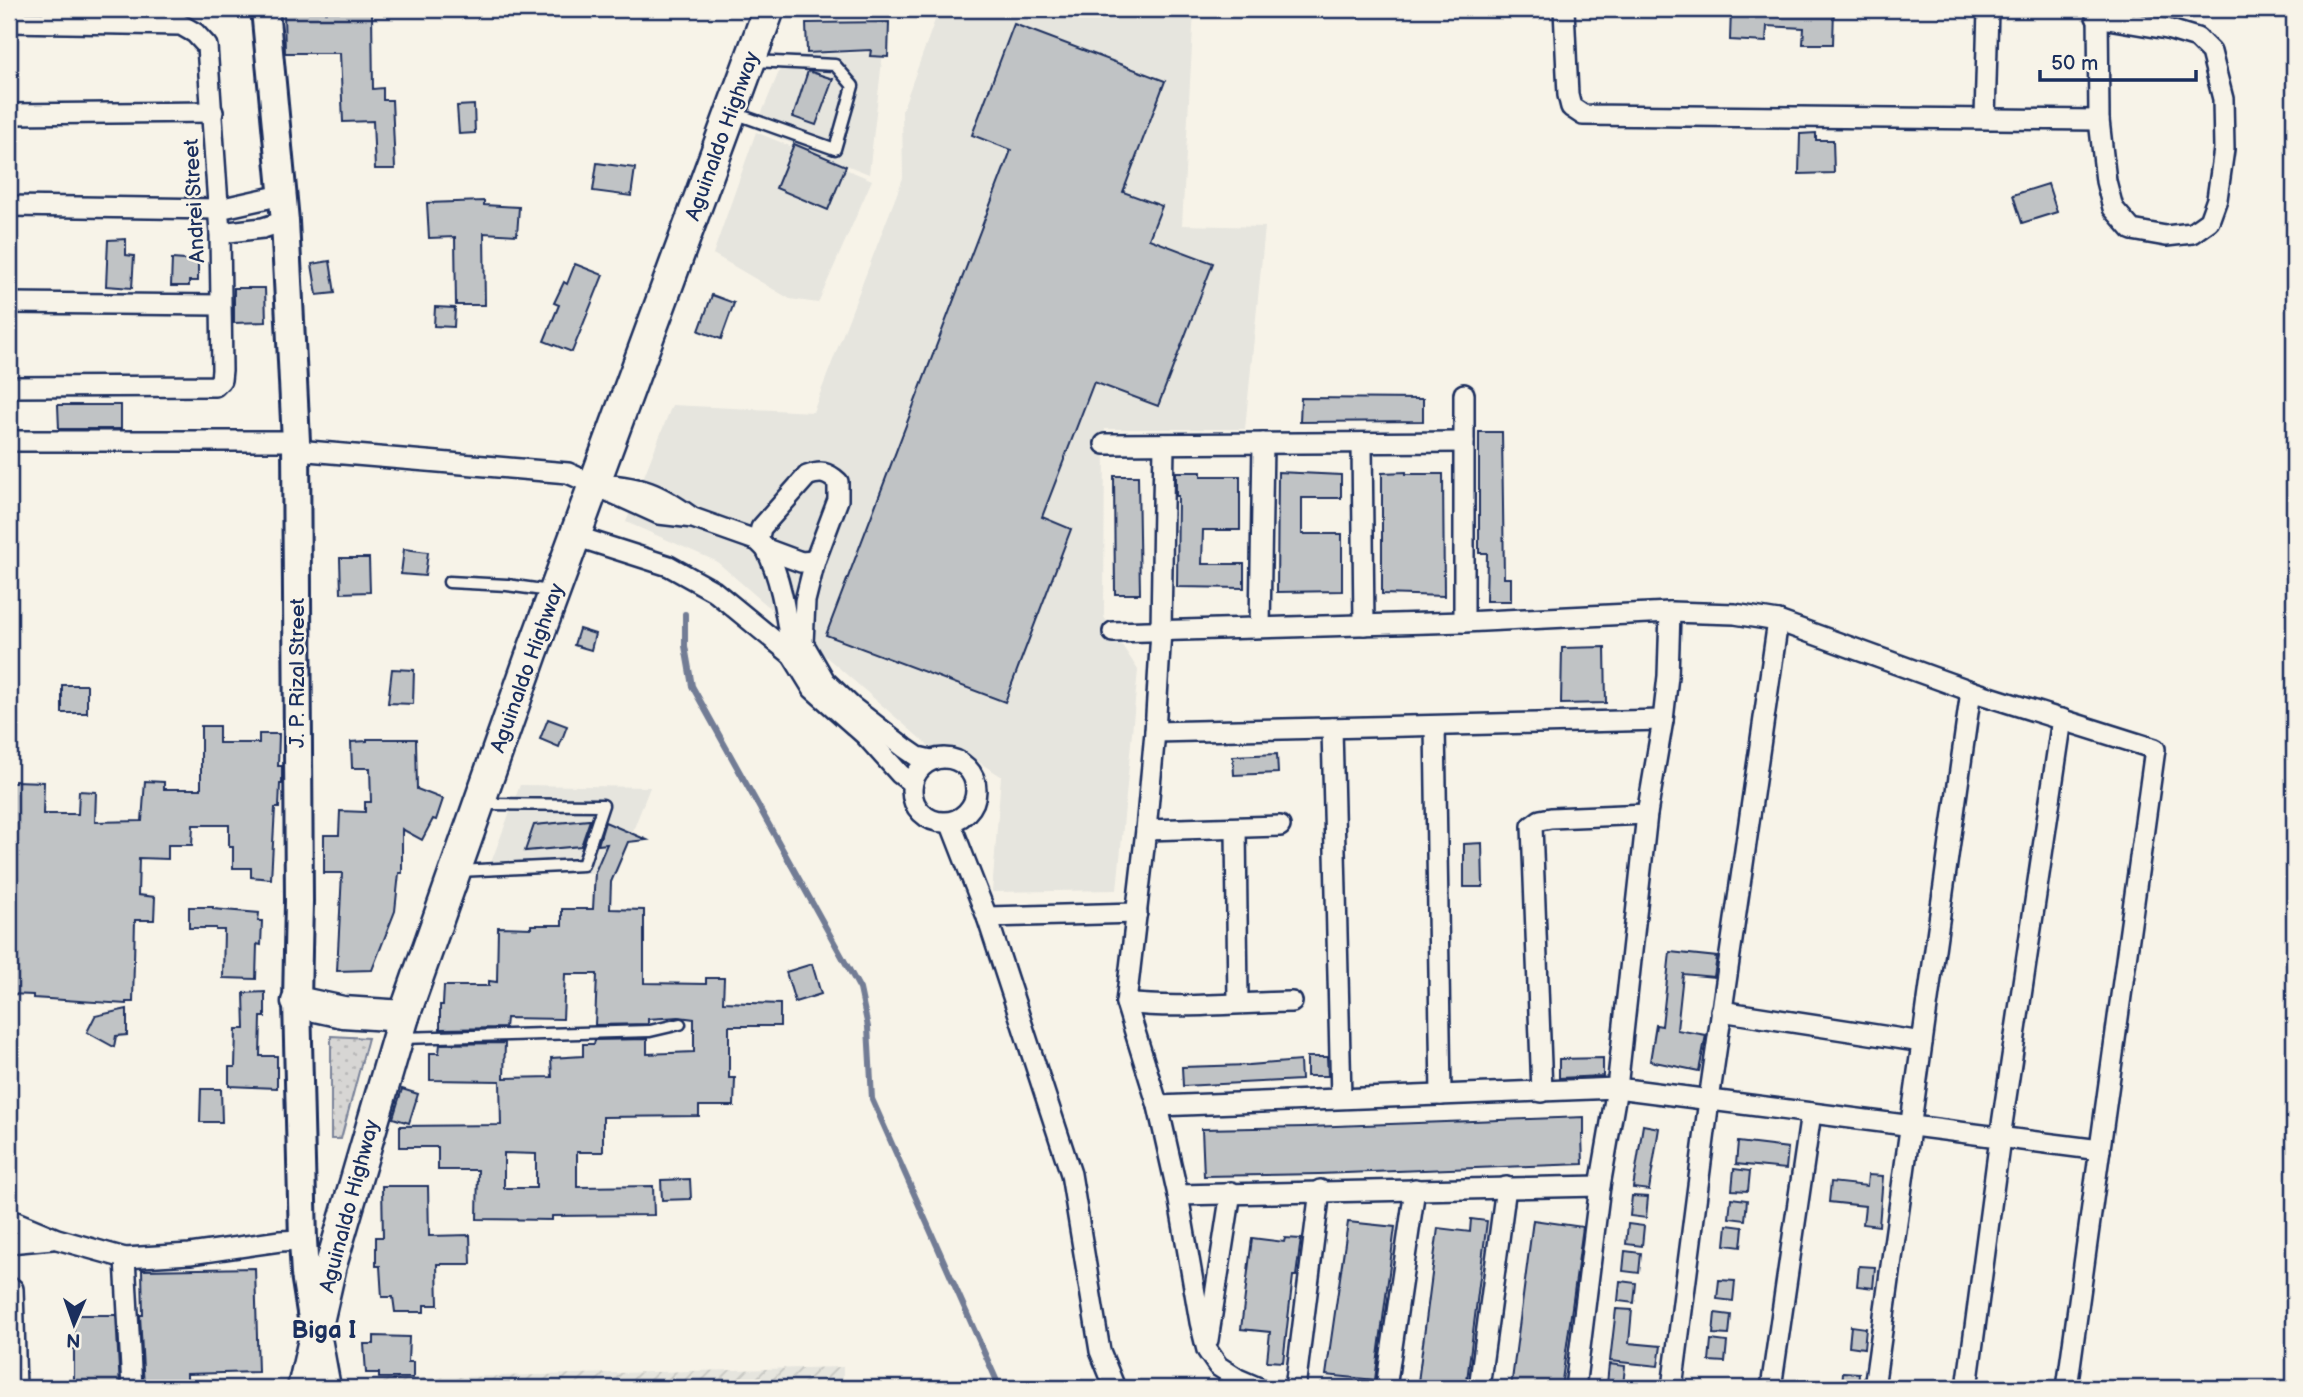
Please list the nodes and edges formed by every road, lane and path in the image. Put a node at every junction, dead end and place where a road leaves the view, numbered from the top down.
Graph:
1 (265, 9) edge
2 (769, 9) edge
3 (1564, 9) edge
4 (1988, 9) edge
5 (2097, 13) edge
6 (9, 22) edge
7 (750, 61) junction
8 (213, 112) junction
9 (731, 112) junction
10 (9, 114) edge
11 (1985, 118) junction
12 (2099, 120) junction
13 (282, 195) junction
14 (9, 206) edge
15 (219, 209) junction
16 (285, 221) junction
17 (220, 233) junction
18 (9, 303) edge
19 (220, 305) junction
20 (9, 387) edge
21 (1464, 394) dead end
22 (9, 441) edge
23 (1464, 442) junction
24 (1263, 443) junction
25 (1362, 443) junction
26 (1105, 444) dead end
27 (1164, 444) junction
28 (296, 445) junction
29 (594, 483) junction
30 (575, 536) junction
31 (762, 545) junction
32 (815, 561) junction
33 (449, 582) dead end
34 (554, 591) junction
35 (1670, 612) junction
36 (1777, 621) junction
37 (1464, 622) junction
38 (1364, 625) junction
39 (1261, 628) junction
40 (1161, 630) junction
41 (1113, 632) dead end
42 (792, 655) junction
43 (1971, 691) junction
44 (2062, 719) junction
45 (1662, 720) junction
46 (1435, 726) junction
47 (1332, 728) junction
48 (1155, 732) junction
49 (931, 760) junction
50 (912, 783) junction
51 (478, 803) junction
52 (1647, 814) junction
53 (950, 822) junction
54 (1280, 826) dead end
55 (1236, 828) junction
56 (1146, 830) junction
57 (454, 871) junction
58 (1137, 913) junction
59 (987, 917) junction
60 (297, 1002) junction
61 (1238, 1002) junction
62 (1292, 1002) dead end
63 (1126, 1003) junction
64 (1721, 1011) junction
65 (680, 1024) dead end
66 (401, 1027) junction
67 (1922, 1042) junction
68 (1617, 1088) junction
69 (1542, 1092) junction
70 (1441, 1095) junction
71 (1340, 1098) junction
72 (1709, 1100) junction
73 (1158, 1106) junction
74 (1811, 1113) junction
75 (1911, 1126) junction
76 (2000, 1138) junction
77 (2100, 1150) junction
78 (1600, 1186) junction
79 (1506, 1187) junction
80 (1415, 1189) junction
81 (1320, 1190) junction
82 (1231, 1192) junction
83 (1178, 1195) junction
84 (9, 1219) edge
85 (57, 1239) junction
86 (303, 1240) junction
87 (9, 1242) edge
88 (125, 1258) junction
89 (13, 1289) dead end
90 (315, 1337) junction
91 (1207, 1350) junction
92 (16, 1388) edge
93 (132, 1388) edge
94 (303, 1388) edge
95 (325, 1388) edge
96 (1115, 1388) edge
97 (1259, 1388) edge
98 (1295, 1388) edge
99 (1386, 1388) edge
100 (1479, 1388) edge
101 (1575, 1388) edge
102 (1672, 1388) edge
103 (1771, 1388) edge
104 (1874, 1388) edge
105 (1967, 1388) edge
106 (2067, 1388) edge

1 - 13 main road, J. P. Rizal Street
2 - 7 main road, Aguinaldo Highway
3 - 11 street
4 - 11 street
5 - 12 street
5 - 12 street
6 - 8 street, Andrei Street
7 - 9 main road, Aguinaldo Highway
7 - 9 lane
8 - 10 street
8 - 15 street, Andrei Street
9 - 29 main road, Aguinaldo Highway
11 - 12 street
13 - 15 street
13 - 16 main road, J. P. Rizal Street
14 - 15 street
15 - 17 street, Andrei Street
16 - 17 street
16 - 28 main road, J. P. Rizal Street
17 - 19 street, Andrei Street
18 - 19 street
19 - 20 street, Andrei Street
21 - 23 street
22 - 28 street
23 - 25 street
23 - 37 street
24 - 25 street
24 - 27 street
24 - 39 street
25 - 38 street
26 - 27 street
27 - 40 street
28 - 29 street
28 - 60 main road, J. P. Rizal Street
29 - 30 main road, Aguinaldo Highway
29 - 31 street
30 - 34 main road, Aguinaldo Highway
30 - 42 street
31 - 32 street
31 - 32 street
31 - 42 street
32 - 49 street
33 - 34 lane
34 - 51 main road, Aguinaldo Highway
35 - 36 street
35 - 37 street
35 - 45 street
36 - 43 street
36 - 64 street
37 - 38 street
38 - 39 street
39 - 40 street
40 - 41 street
40 - 48 street
42 - 50 street
43 - 44 street
43 - 67 street
44 - 76 street
44 - 77 street
45 - 46 street
45 - 52 street
46 - 47 street
46 - 70 street
47 - 48 street
47 - 71 street
48 - 56 street
49 - 50 street
49 - 53 street
50 - 53 street
51 - 57 main road, Aguinaldo Highway
51 - 57 lane
52 - 68 street
52 - 69 street
53 - 59 street
54 - 55 street
55 - 56 street
55 - 61 street
56 - 58 street
57 - 66 main road, Aguinaldo Highway
58 - 59 street
58 - 63 street
59 - 96 street
60 - 66 main road
60 - 86 main road, J. P. Rizal Street
61 - 62 street
61 - 63 street
63 - 73 street
64 - 67 street
64 - 72 street
65 - 66 lane
66 - 90 main road, Aguinaldo Highway
67 - 75 street
68 - 69 street
68 - 72 street
68 - 78 street
69 - 70 street
70 - 71 street
71 - 73 street
72 - 74 street
72 - 102 street
73 - 83 street
74 - 75 street
74 - 103 street
75 - 76 street
75 - 104 street
76 - 77 street
76 - 105 street
77 - 106 street
78 - 79 street
78 - 101 street
79 - 80 street
79 - 100 street
80 - 81 street
80 - 99 street
81 - 82 street
81 - 98 street
82 - 83 street
82 - 91 street
83 - 91 street
84 - 85 street
85 - 87 street
85 - 88 street
86 - 88 street
86 - 90 main road, J. P. Rizal Street
88 - 93 street
89 - 92 street
90 - 94 main road, Aguinaldo Highway
90 - 95 main road, Aguinaldo Highway
91 - 97 street

